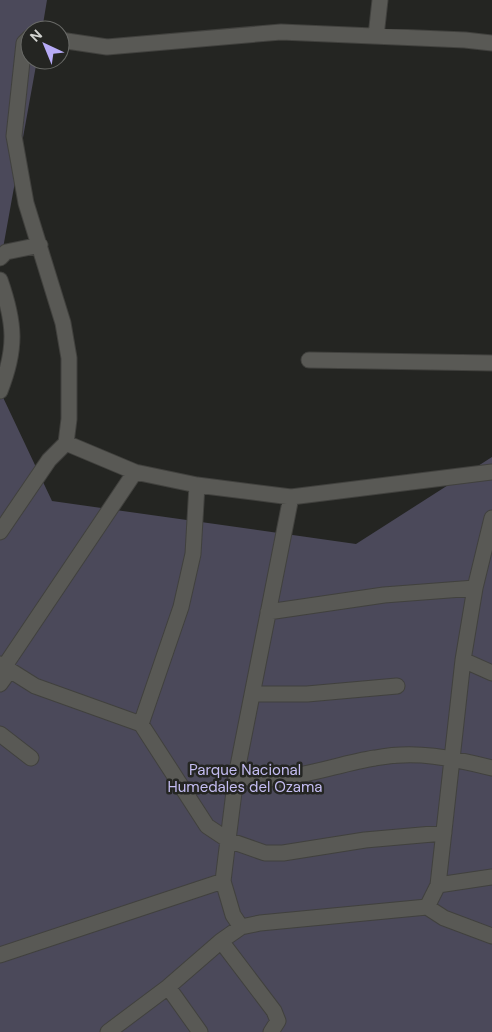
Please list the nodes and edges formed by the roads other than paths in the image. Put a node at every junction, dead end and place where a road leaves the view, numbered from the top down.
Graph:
1 (380, 0) edge
2 (376, 36) junction
3 (70, 41) edge
4 (492, 43) edge
5 (21, 70) edge
6 (40, 245) junction
7 (0, 258) edge
8 (0, 280) edge
9 (309, 360) dead end
10 (492, 364) edge
11 (0, 391) edge
12 (66, 443) junction
13 (135, 472) junction
14 (492, 472) edge
15 (197, 485) junction
16 (290, 497) junction
17 (492, 518) edge
18 (0, 532) edge
19 (476, 588) junction
20 (268, 612) junction
21 (463, 660) junction
22 (5, 667) edge
23 (492, 673) edge
24 (0, 684) edge
25 (398, 686) dead end
26 (253, 694) junction
27 (141, 724) junction
28 (0, 734) edge
29 (31, 758) dead end
30 (452, 758) junction
31 (492, 768) edge
32 (236, 776) junction
33 (444, 833) junction
34 (228, 840) junction
35 (492, 877) edge
36 (223, 881) junction
37 (438, 884) junction
38 (427, 907) junction
39 (241, 927) junction
40 (492, 936) edge
41 (221, 941) junction
42 (0, 956) edge
43 (168, 987) junction
44 (108, 1032) edge
45 (200, 1032) edge
46 (271, 1032) edge

1 - 2 street
2 - 3 street
2 - 4 street
5 - 6 street
6 - 7 street
6 - 12 street
8 - 11 street
9 - 10 street
12 - 13 street
12 - 18 street
13 - 15 street
13 - 22 street
14 - 16 street
15 - 16 street
15 - 27 street
16 - 20 street
17 - 19 street
19 - 20 street
19 - 21 street
20 - 26 street
21 - 23 street
21 - 30 street
22 - 24 street
22 - 27 street
25 - 26 street
26 - 32 street
27 - 34 street
28 - 29 street
30 - 31 street
30 - 32 street
30 - 33 street
32 - 34 street
33 - 34 street
33 - 37 street
34 - 36 street
35 - 37 street
36 - 39 street
36 - 42 street
37 - 38 street
38 - 39 street
38 - 40 street
39 - 41 street
41 - 43 street
41 - 46 street
43 - 44 street
43 - 45 street

